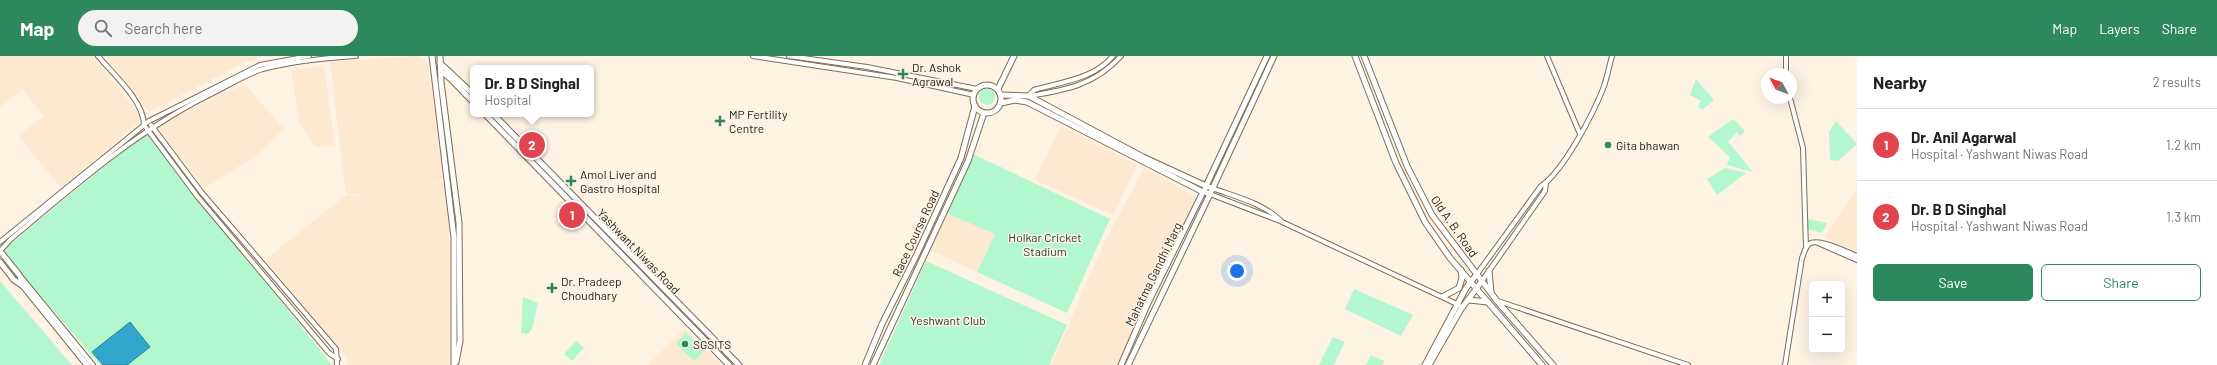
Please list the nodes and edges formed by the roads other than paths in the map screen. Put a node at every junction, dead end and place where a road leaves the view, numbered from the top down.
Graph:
1 (98, 56) edge
2 (309, 56) edge
3 (356, 56) edge
4 (431, 56) edge
5 (440, 56) edge
6 (753, 56) edge
7 (789, 56) edge
8 (1014, 56) edge
9 (1113, 56) edge
10 (1121, 56) edge
11 (1267, 56) edge
12 (1274, 56) edge
13 (1355, 56) edge
14 (1364, 56) edge
15 (1547, 56) edge
16 (1612, 56) edge
17 (1786, 56) edge
18 (440, 63) junction
19 (274, 64) junction
20 (433, 64) junction
21 (1786, 68) edge
22 (434, 70) junction
23 (441, 71) junction
24 (977, 89) junction
25 (998, 89) junction
26 (470, 91) edge
27 (974, 95) junction
28 (1001, 95) junction
29 (1029, 96) junction
30 (470, 99) edge
31 (1001, 103) junction
32 (1792, 104) edge
33 (975, 106) junction
34 (984, 113) junction
35 (144, 117) junction
36 (488, 117) edge
37 (496, 117) edge
38 (149, 121) junction
39 (144, 125) junction
40 (152, 126) junction
41 (148, 130) junction
42 (1580, 134) junction
43 (1546, 183) junction
44 (1206, 186) junction
45 (1212, 188) junction
46 (1203, 192) junction
47 (1210, 194) junction
48 (1280, 220) junction
49 (0, 242) edge
50 (1818, 243) junction
51 (1806, 249) junction
52 (0, 251) edge
53 (1857, 256) edge
54 (1857, 260) edge
55 (0, 262) edge
56 (1460, 270) junction
57 (1488, 271) junction
58 (1477, 274) junction
59 (20, 276) junction
60 (457, 276) junction
61 (1471, 281) junction
62 (1482, 281) junction
63 (23, 286) junction
64 (1477, 288) junction
65 (1492, 293) junction
66 (1444, 296) junction
67 (1469, 300) junction
68 (1497, 301) junction
69 (1488, 302) junction
70 (1459, 303) junction
71 (1461, 309) junction
72 (338, 359) junction
73 (87, 365) edge
74 (93, 365) edge
75 (337, 365) edge
76 (454, 365) edge
77 (729, 365) edge
78 (740, 365) edge
79 (865, 365) edge
80 (873, 365) edge
81 (1121, 365) edge
82 (1128, 365) edge
83 (1425, 365) edge
84 (1429, 365) edge
85 (1542, 365) edge
86 (1553, 365) edge
87 (1688, 365) edge
88 (1786, 365) edge

1 - 35 street
2 - 19 street
3 - 19 street
4 - 5 main road
4 - 20 main road
5 - 18 main road
6 - 27 street
7 - 24 street
8 - 25 main road
9 - 29 street
10 - 29 street
11 - 44 main road
12 - 45 main road
13 - 56 main road, Old A. B. Road
14 - 58 main road, Old A. B. Road
15 - 42 street
16 - 42 street
17 - 21 street
18 - 20 main road
18 - 23 main road
18 - 26 main road
19 - 38 street
19 - 40 street
20 - 22 main road
22 - 23 main road
22 - 60 main road
23 - 30 main road
23 - 60 main road
24 - 25 main road
24 - 27 main road
25 - 28 main road
27 - 33 main road
28 - 29 main road
28 - 31 main road
29 - 44 main road
31 - 34 main road
31 - 46 main road
32 - 51 street
33 - 34 main road
33 - 79 main road, Race Course Road
34 - 80 main road, Race Course Road
35 - 38 street
35 - 39 street
36 - 77 main road, Yashwant Niwas Road
37 - 78 main road, Yashwant Niwas Road
38 - 39 street
38 - 40 street
39 - 41 street
39 - 49 street
40 - 41 street
40 - 72 street
41 - 52 street
41 - 72 street
42 - 43 street
43 - 57 street
43 - 58 street
44 - 45 main road
44 - 46 main road, Mahatma Gandhi Marg
45 - 47 main road, Mahatma Gandhi Marg
45 - 48 street
46 - 47 main road
46 - 81 main road, Mahatma Gandhi Marg
47 - 48 street
47 - 82 main road, Mahatma Gandhi Marg
48 - 66 street
50 - 51 street
50 - 53 street
50 - 54 street
51 - 88 street
52 - 59 main road
55 - 63 main road
56 - 61 main road, Old A. B. Road
56 - 66 main road
57 - 62 street
57 - 65 main road
58 - 61 main road
58 - 62 main road, Old A. B. Road
59 - 63 main road
59 - 74 street
60 - 76 main road
61 - 64 main road, Old A. B. Road
61 - 70 main road
62 - 64 main road
62 - 65 main road, Old A. B. Road
63 - 73 main road
64 - 67 main road
64 - 69 main road, Old A. B. Road
65 - 68 main road, Old A. B. Road
66 - 70 street
67 - 69 main road
67 - 71 main road
68 - 86 main road, Old A. B. Road
68 - 87 street
69 - 85 main road, Old A. B. Road
70 - 71 street
70 - 83 main road
71 - 84 main road
72 - 75 street

